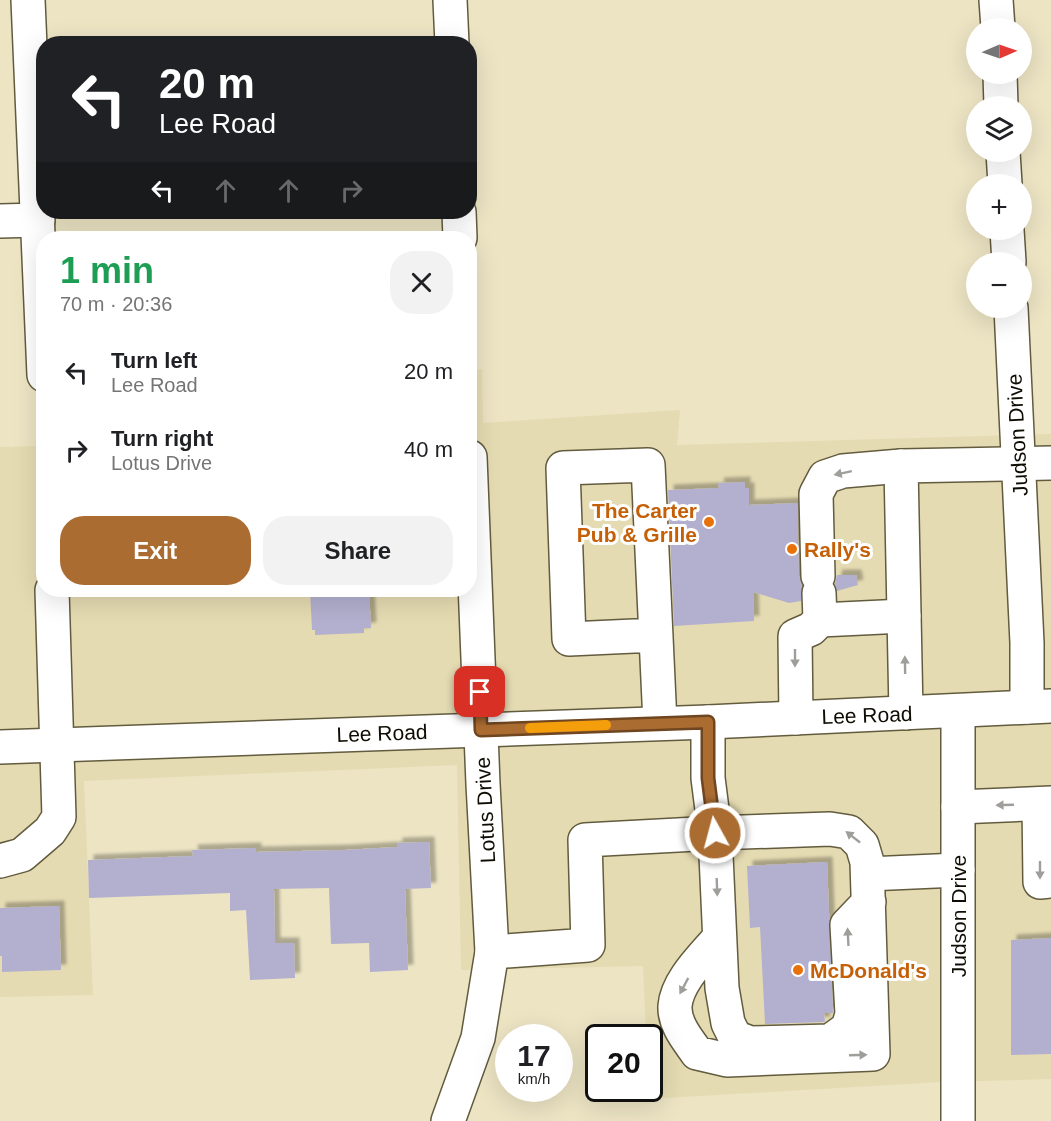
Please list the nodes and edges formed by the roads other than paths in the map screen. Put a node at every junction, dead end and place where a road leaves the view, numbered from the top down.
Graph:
1 (28, 0) edge
2 (450, 0) edge
3 (996, 0) edge
4 (997, 18) edge
5 (452, 36) edge
6 (36, 176) edge
7 (38, 220) joint
8 (0, 221) edge
9 (38, 231) edge
10 (1011, 318) edge
11 (1051, 463) edge
12 (1018, 464) junction
13 (901, 466) junction
14 (819, 596) junction
15 (52, 597) edge
16 (476, 597) edge
17 (904, 616) junction
18 (656, 635) junction
19 (1039, 707) edge
20 (958, 711) junction
21 (906, 713) junction
22 (796, 717) junction
23 (708, 722) junction
24 (660, 723) junction
25 (481, 730) junction
26 (58, 745) junction
27 (0, 747) edge
28 (1045, 804) edge
29 (958, 807) junction
30 (715, 833) junction
31 (0, 861) edge
32 (958, 870) junction
33 (1051, 881) edge
34 (868, 888) junction
35 (718, 939) junction
36 (492, 952) junction
37 (448, 1121) edge
38 (958, 1121) edge

1 - 6 street
2 - 5 street
3 - 4 street
7 - 8 street
7 - 9 street
10 - 12 street, Judson Drive
11 - 12 street
12 - 13 street
12 - 19 street, Judson Drive
13 -> 14 street
13 - 17 street
14 - 17 street
14 -> 22 street
15 - 26 street
16 - 25 street, Lotus Drive
21 -> 17 street
18 - 18 street
18 - 24 street
19 - 20 street, Lee Road
20 - 21 street, Lee Road
20 - 29 street, Judson Drive
21 - 22 street, Lee Road
22 - 23 street, Lee Road
23 - 24 street, Lee Road
23 - 30 street
24 - 25 street, Lee Road
25 - 26 street, Lee Road
25 - 36 street, Lotus Drive
26 - 27 street, Lee Road
26 - 31 street
28 -> 29 street
28 -> 33 street
29 - 32 street, Judson Drive
34 -> 30 street
30 -> 35 street
30 - 36 street
32 - 34 street
32 - 38 street, Judson Drive
35 -> 34 street
35 -> 34 street
36 - 37 street, Lotus Drive

